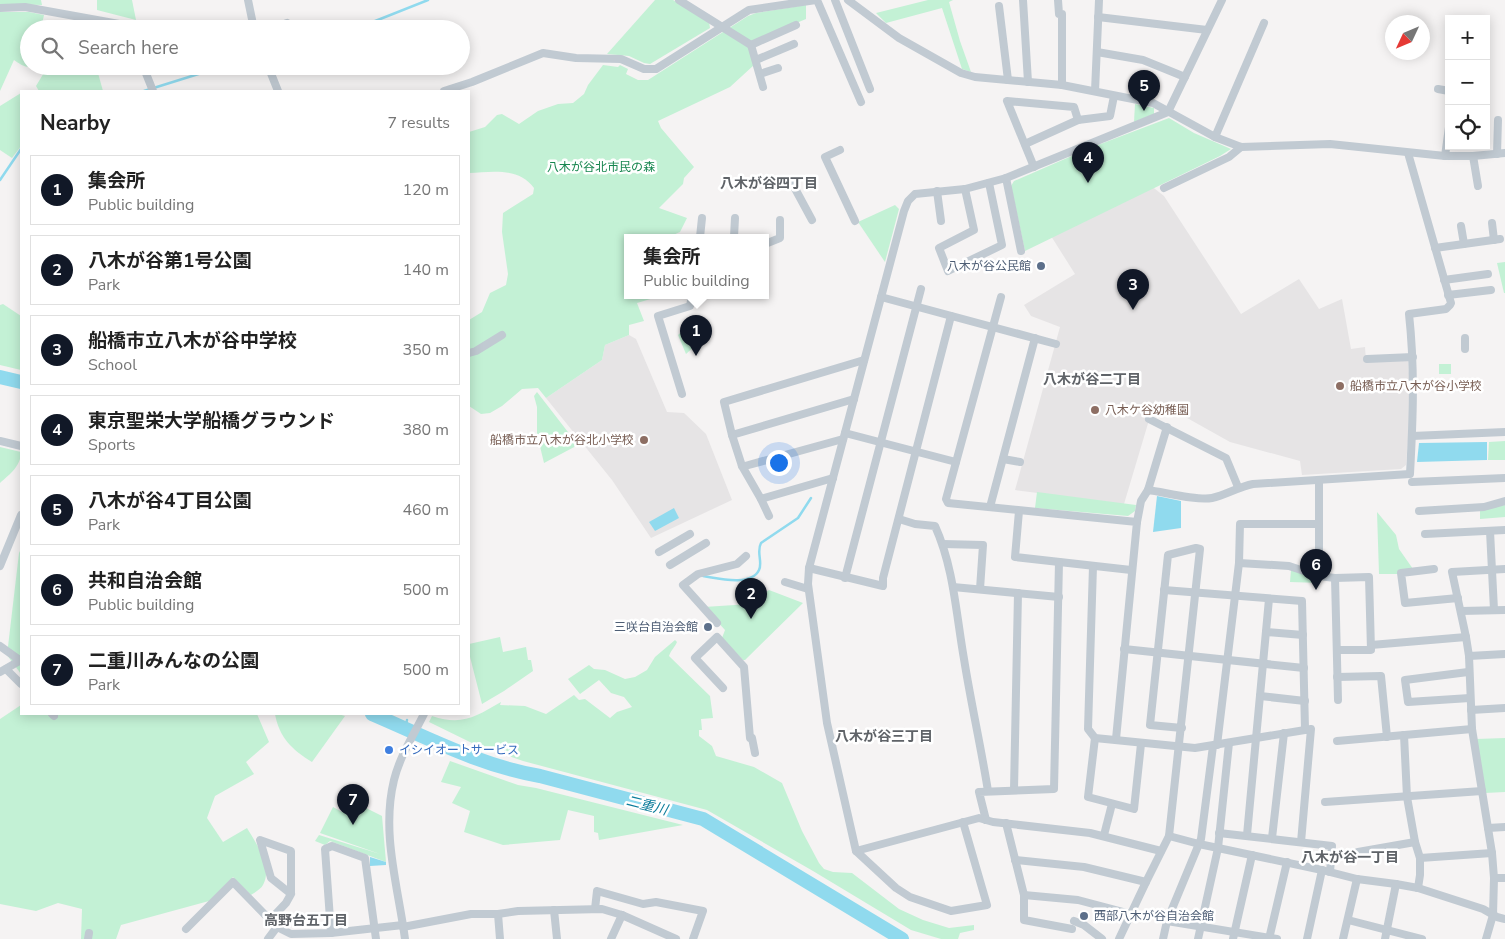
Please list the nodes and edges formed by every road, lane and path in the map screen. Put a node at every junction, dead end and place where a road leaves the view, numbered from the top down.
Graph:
1 (248, 0) edge
2 (679, 0) edge
3 (816, 0) edge
4 (835, 0) edge
5 (848, 0) edge
6 (1023, 0) edge
7 (1058, 0) edge
8 (1099, 0) edge
9 (1222, 0) edge
10 (689, 2) edge
11 (999, 6) dead end
12 (0, 8) edge
13 (1098, 17) junction
14 (96, 20) edge
15 (252, 20) edge
16 (1264, 23) dead end
17 (796, 25) dead end
18 (721, 27) junction
19 (1207, 30) junction
20 (794, 44) dead end
21 (751, 45) junction
22 (1097, 52) junction
23 (756, 60) junction
24 (778, 68) dead end
25 (760, 74) junction
26 (147, 75) edge
27 (272, 75) edge
28 (1185, 77) junction
29 (1008, 80) junction
30 (1028, 82) junction
31 (1062, 85) junction
32 (763, 87) dead end
33 (152, 88) edge
34 (870, 89) dead end
35 (1438, 89) dead end
36 (278, 90) edge
37 (447, 90) edge
38 (1445, 90) edge
39 (1095, 91) junction
40 (1114, 96) junction
41 (861, 102) dead end
42 (1168, 112) junction
43 (1078, 120) junction
44 (1498, 120) dead end
45 (1215, 137) junction
46 (1025, 144) junction
47 (1241, 147) junction
48 (840, 150) dead end
49 (1446, 150) edge
50 (1408, 153) junction
51 (1501, 153) edge
52 (1445, 156) junction
53 (1473, 156) junction
54 (1034, 167) junction
55 (1006, 178) junction
56 (792, 182) dead end
57 (989, 183) junction
58 (1478, 186) dead end
59 (965, 188) junction
60 (1164, 188) dead end
61 (937, 191) junction
62 (702, 218) dead end
63 (735, 218) dead end
64 (780, 220) dead end
65 (812, 220) dead end
66 (855, 221) dead end
67 (941, 221) dead end
68 (1492, 223) dead end
69 (1461, 226) dead end
70 (700, 234) edge
71 (734, 234) edge
72 (769, 242) edge
73 (1464, 244) junction
74 (1435, 248) junction
75 (1021, 250) dead end
76 (1488, 274) dead end
77 (1444, 280) junction
78 (921, 289) dead end
79 (1491, 290) dead end
80 (1448, 294) junction
81 (1001, 297) dead end
82 (881, 298) junction
83 (691, 299) edge
84 (916, 307) junction
85 (951, 316) junction
86 (993, 327) junction
87 (502, 335) dead end
88 (1035, 338) junction
89 (1465, 338) dead end
90 (1056, 344) dead end
91 (1465, 349) dead end
92 (470, 353) edge
93 (1413, 357) junction
94 (1367, 359) dead end
95 (864, 360) junction
96 (682, 394) dead end
97 (854, 399) junction
98 (1149, 419) dead end
99 (1167, 427) junction
100 (1505, 432) edge
101 (732, 434) junction
102 (844, 436) junction
103 (1412, 436) junction
104 (0, 441) edge
105 (881, 442) junction
106 (20, 446) edge
107 (916, 451) junction
108 (1003, 459) junction
109 (956, 462) junction
110 (1020, 462) dead end
111 (742, 466) junction
112 (833, 478) junction
113 (1411, 478) junction
114 (1505, 478) edge
115 (1319, 480) junction
116 (1238, 487) junction
117 (1148, 490) junction
118 (761, 499) junction
119 (1505, 501) edge
120 (990, 507) junction
121 (1019, 510) junction
122 (1419, 511) dead end
123 (769, 516) dead end
124 (20, 517) edge
125 (899, 519) junction
126 (1137, 522) junction
127 (1319, 524) junction
128 (1505, 530) edge
129 (1490, 531) junction
130 (690, 534) dead end
131 (1425, 534) dead end
132 (706, 544) dead end
133 (943, 544) junction
134 (659, 552) dead end
135 (746, 556) dead end
136 (1059, 562) junction
137 (1239, 562) junction
138 (670, 565) dead end
139 (0, 566) edge
140 (1093, 566) junction
141 (809, 568) junction
142 (1434, 569) dead end
143 (1492, 569) junction
144 (1505, 569) edge
145 (1131, 570) junction
146 (1318, 576) junction
147 (845, 578) junction
148 (1335, 578) junction
149 (784, 582) dead end
150 (953, 586) junction
151 (808, 588) junction
152 (980, 589) junction
153 (1164, 590) junction
154 (1018, 593) junction
155 (1196, 593) junction
156 (1234, 596) junction
157 (1058, 597) junction
158 (1458, 598) junction
159 (1269, 599) junction
160 (1494, 610) junction
161 (1505, 610) edge
162 (1461, 611) junction
163 (717, 623) dead end
164 (1266, 632) junction
165 (1303, 635) junction
166 (1466, 637) junction
167 (1371, 644) junction
168 (0, 646) edge
169 (1124, 649) junction
170 (1337, 650) junction
171 (1157, 652) junction
172 (1505, 654) edge
173 (1189, 656) junction
174 (1469, 656) junction
175 (20, 659) edge
176 (1226, 660) junction
177 (20, 661) edge
178 (1263, 664) junction
179 (1304, 668) junction
180 (3, 671) edge
181 (1468, 672) junction
182 (1337, 677) junction
183 (20, 683) edge
184 (723, 688) dead end
185 (1260, 696) junction
186 (1470, 698) junction
187 (1305, 700) junction
188 (1338, 700) dead end
189 (1505, 708) edge
190 (1471, 710) junction
191 (424, 715) edge
192 (1182, 728) junction
193 (1305, 729) junction
194 (1472, 729) junction
195 (1284, 733) junction
196 (1404, 735) junction
197 (1387, 737) junction
198 (1095, 738) junction
199 (1256, 738) junction
200 (1116, 740) junction
201 (1337, 741) dead end
202 (1230, 743) junction
203 (1141, 744) junction
204 (1215, 746) junction
205 (1180, 748) junction
206 (755, 753) dead end
207 (1014, 790) junction
208 (988, 791) junction
209 (1482, 791) junction
210 (1407, 797) junction
211 (1325, 802) dead end
212 (1112, 804) junction
213 (986, 820) junction
214 (963, 822) junction
215 (1006, 823) junction
216 (1505, 827) edge
217 (1488, 828) junction
218 (1220, 834) junction
219 (1104, 835) junction
220 (1247, 835) junction
221 (1169, 836) junction
222 (1272, 838) junction
223 (1302, 842) junction
224 (1415, 842) junction
225 (1199, 844) junction
226 (1218, 848) junction
227 (856, 851) junction
228 (1161, 851) junction
229 (1358, 852) dead end
230 (1492, 853) junction
231 (1252, 855) junction
232 (1420, 858) junction
233 (1015, 860) junction
234 (1287, 862) junction
235 (1326, 871) junction
236 (1494, 878) junction
237 (1505, 878) edge
238 (1357, 880) junction
239 (1146, 882) junction
240 (1396, 884) junction
241 (1418, 888) junction
242 (290, 894) junction
243 (1024, 895) junction
244 (595, 909) junction
245 (554, 910) junction
246 (498, 914) junction
247 (1131, 914) junction
248 (622, 915) junction
249 (1493, 915) junction
250 (1505, 919) edge
251 (270, 920) junction
252 (1348, 920) junction
253 (1167, 921) junction
254 (403, 926) junction
255 (1200, 927) junction
256 (277, 928) junction
257 (186, 929) dead end
258 (1387, 929) junction
259 (375, 930) junction
260 (656, 930) junction
261 (332, 933) junction
262 (1234, 936) edge
263 (300, 937) edge
264 (268, 939) edge
265 (376, 939) edge
266 (404, 939) edge
267 (500, 939) edge
268 (557, 939) edge
269 (611, 939) edge
270 (652, 939) edge
271 (676, 939) edge
272 (693, 939) edge
273 (1102, 939) edge
274 (1119, 939) edge
275 (1163, 939) edge
276 (1198, 939) edge
277 (1272, 939) edge
278 (1307, 939) edge
279 (1344, 939) edge
280 (1385, 939) edge
281 (1422, 939) edge
282 (1486, 939) edge

1 - 15 street
2 - 10 street
3 - 18 street
3 - 41 street
4 - 34 street
5 - 29 street
6 - 30 street
7 - 31 street
8 - 13 street
9 - 19 street
10 - 18 street
11 - 29 street
12 - 14 street
13 - 19 street
13 - 22 street
16 - 45 street
17 - 21 street
18 - 21 street
18 - 37 street
19 - 28 street
20 - 23 street
21 - 23 street
22 - 28 street
22 - 39 street
23 - 25 street
24 - 25 street
25 - 32 street
26 - 33 street
27 - 36 street
28 - 42 street
29 - 30 street
30 - 31 street
31 - 39 street
35 - 38 street
39 - 40 street
40 - 42 street
40 - 43 street
42 - 45 street
42 - 54 street
43 - 46 street
43 - 46 street
44 - 51 street
45 - 47 street
46 - 54 street
47 - 50 street
47 - 60 street
48 - 66 street
49 - 52 street
50 - 52 street
50 - 74 street
51 - 53 street
52 - 53 street
53 - 58 street
54 - 55 street
55 - 57 street
55 - 75 street
56 - 65 street
57 - 59 street
57 - 59 street
59 - 61 street
61 - 67 street
61 - 82 street
62 - 70 street
63 - 71 street
64 - 72 street
68 - 73 street
69 - 73 street
73 - 74 street
74 - 77 street
76 - 77 street
77 - 80 street
78 - 84 street
79 - 80 street
80 - 93 street
81 - 86 street
82 - 84 street
82 - 95 street
83 - 96 street
84 - 85 street
84 - 105 street
85 - 86 street
85 - 107 street
86 - 88 street
86 - 109 street
87 - 92 street
88 - 90 street
88 - 108 street
89 - 91 street
93 - 94 street
93 - 103 street
95 - 97 street
95 - 101 street
97 - 101 street
97 - 102 street
98 - 99 street
99 - 116 street
99 - 117 street
100 - 103 street
101 - 111 street
102 - 105 street
102 - 111 street
102 - 112 street
103 - 113 street
104 - 106 street
105 - 107 street
105 - 147 street
107 - 109 street
107 - 125 street
108 - 110 street
108 - 120 street
109 - 120 street
111 - 118 street
112 - 118 street
112 - 141 street
113 - 114 street
113 - 115 street
115 - 116 street
115 - 127 street
116 - 117 street
117 - 126 street
118 - 123 street
119 - 122 street
120 - 121 street
121 - 126 street
121 - 136 street
124 - 139 street
125 - 133 street
125 - 147 street
126 - 145 street
127 - 137 street
127 - 146 street
128 - 129 street
129 - 131 street
129 - 143 street
130 - 134 street
132 - 138 street
133 - 150 street
133 - 152 street
135 - 163 street
136 - 140 street
136 - 157 street
137 - 146 street
137 - 156 street
140 - 145 street
140 - 198 street
141 - 147 street
141 - 151 street
142 - 158 street
143 - 144 street
143 - 158 street
143 - 160 street
145 - 169 street
146 - 148 street
148 - 167 street
148 - 170 street
149 - 151 street
150 - 152 street
150 - 208 street
151 - 227 street
152 - 154 street
153 - 155 street
153 - 155 street
153 - 171 street
154 - 157 street
154 - 207 street
155 - 156 street
155 - 173 street
156 - 159 street
156 - 176 street
157 - 207 street
158 - 162 street
159 - 164 street
159 - 165 street
160 - 161 street
160 - 162 street
162 - 166 street
164 - 165 street
164 - 178 street
165 - 179 street
166 - 167 street
166 - 174 street
167 - 170 street
168 - 175 street
169 - 171 street
169 - 200 street
170 - 182 street
171 - 173 street
171 - 192 street
172 - 174 street
173 - 176 street
173 - 192 street
174 - 181 street
176 - 178 street
176 - 204 street
177 - 180 street
178 - 179 street
178 - 185 street
179 - 187 street
180 - 183 street
181 - 186 street
181 - 186 street
182 - 188 street
182 - 197 street
184 - 206 street
185 - 187 street
185 - 199 street
186 - 190 street
187 - 193 street
189 - 190 street
190 - 194 street
191 - 254 street
192 - 205 street
193 - 195 street
193 - 223 street
194 - 196 street
194 - 209 street
195 - 199 street
195 - 222 street
196 - 197 street
196 - 210 street
197 - 201 street
198 - 200 street
198 - 212 street
199 - 202 street
199 - 220 street
200 - 203 street
202 - 204 street
202 - 218 street
203 - 205 street
203 - 212 street
204 - 205 street
204 - 225 street
205 - 221 street
207 - 208 street
208 - 213 street
209 - 210 street
209 - 217 street
210 - 211 street
210 - 224 street
212 - 219 street
213 - 214 street
213 - 215 street
214 - 227 street
214 - 227 street
215 - 219 street
215 - 233 street
216 - 217 street
217 - 230 street
218 - 220 street
218 - 226 street
219 - 228 street
220 - 222 street
221 - 225 street
221 - 228 street
222 - 223 street
223 - 235 street
224 - 229 street
224 - 232 street
225 - 226 street
225 - 253 street
226 - 231 street
226 - 255 street
228 - 239 street
230 - 232 street
230 - 236 street
231 - 234 street
231 - 262 street
232 - 241 street
233 - 239 street
233 - 243 street
234 - 235 street
234 - 277 street
235 - 238 street
235 - 278 street
236 - 237 street
236 - 249 street
238 - 240 street
238 - 252 street
239 - 247 street
240 - 241 street
240 - 258 street
241 - 249 street
242 - 242 street
242 - 251 street
243 - 247 street
243 - 273 street
244 - 245 street
244 - 248 street
244 - 272 street
245 - 246 street
245 - 268 street
246 - 254 street
246 - 267 street
247 - 274 street
248 - 260 street
248 - 269 street
249 - 250 street
249 - 282 street
251 - 256 street
251 - 257 street
252 - 258 street
252 - 279 street
253 - 255 street
253 - 275 street
254 - 259 street
254 - 266 street
255 - 262 street
255 - 276 street
256 - 263 street
256 - 264 street
258 - 280 street
258 - 281 street
259 - 261 street
259 - 261 street
259 - 265 street
260 - 270 street
260 - 271 street
261 - 263 street
262 - 277 street

